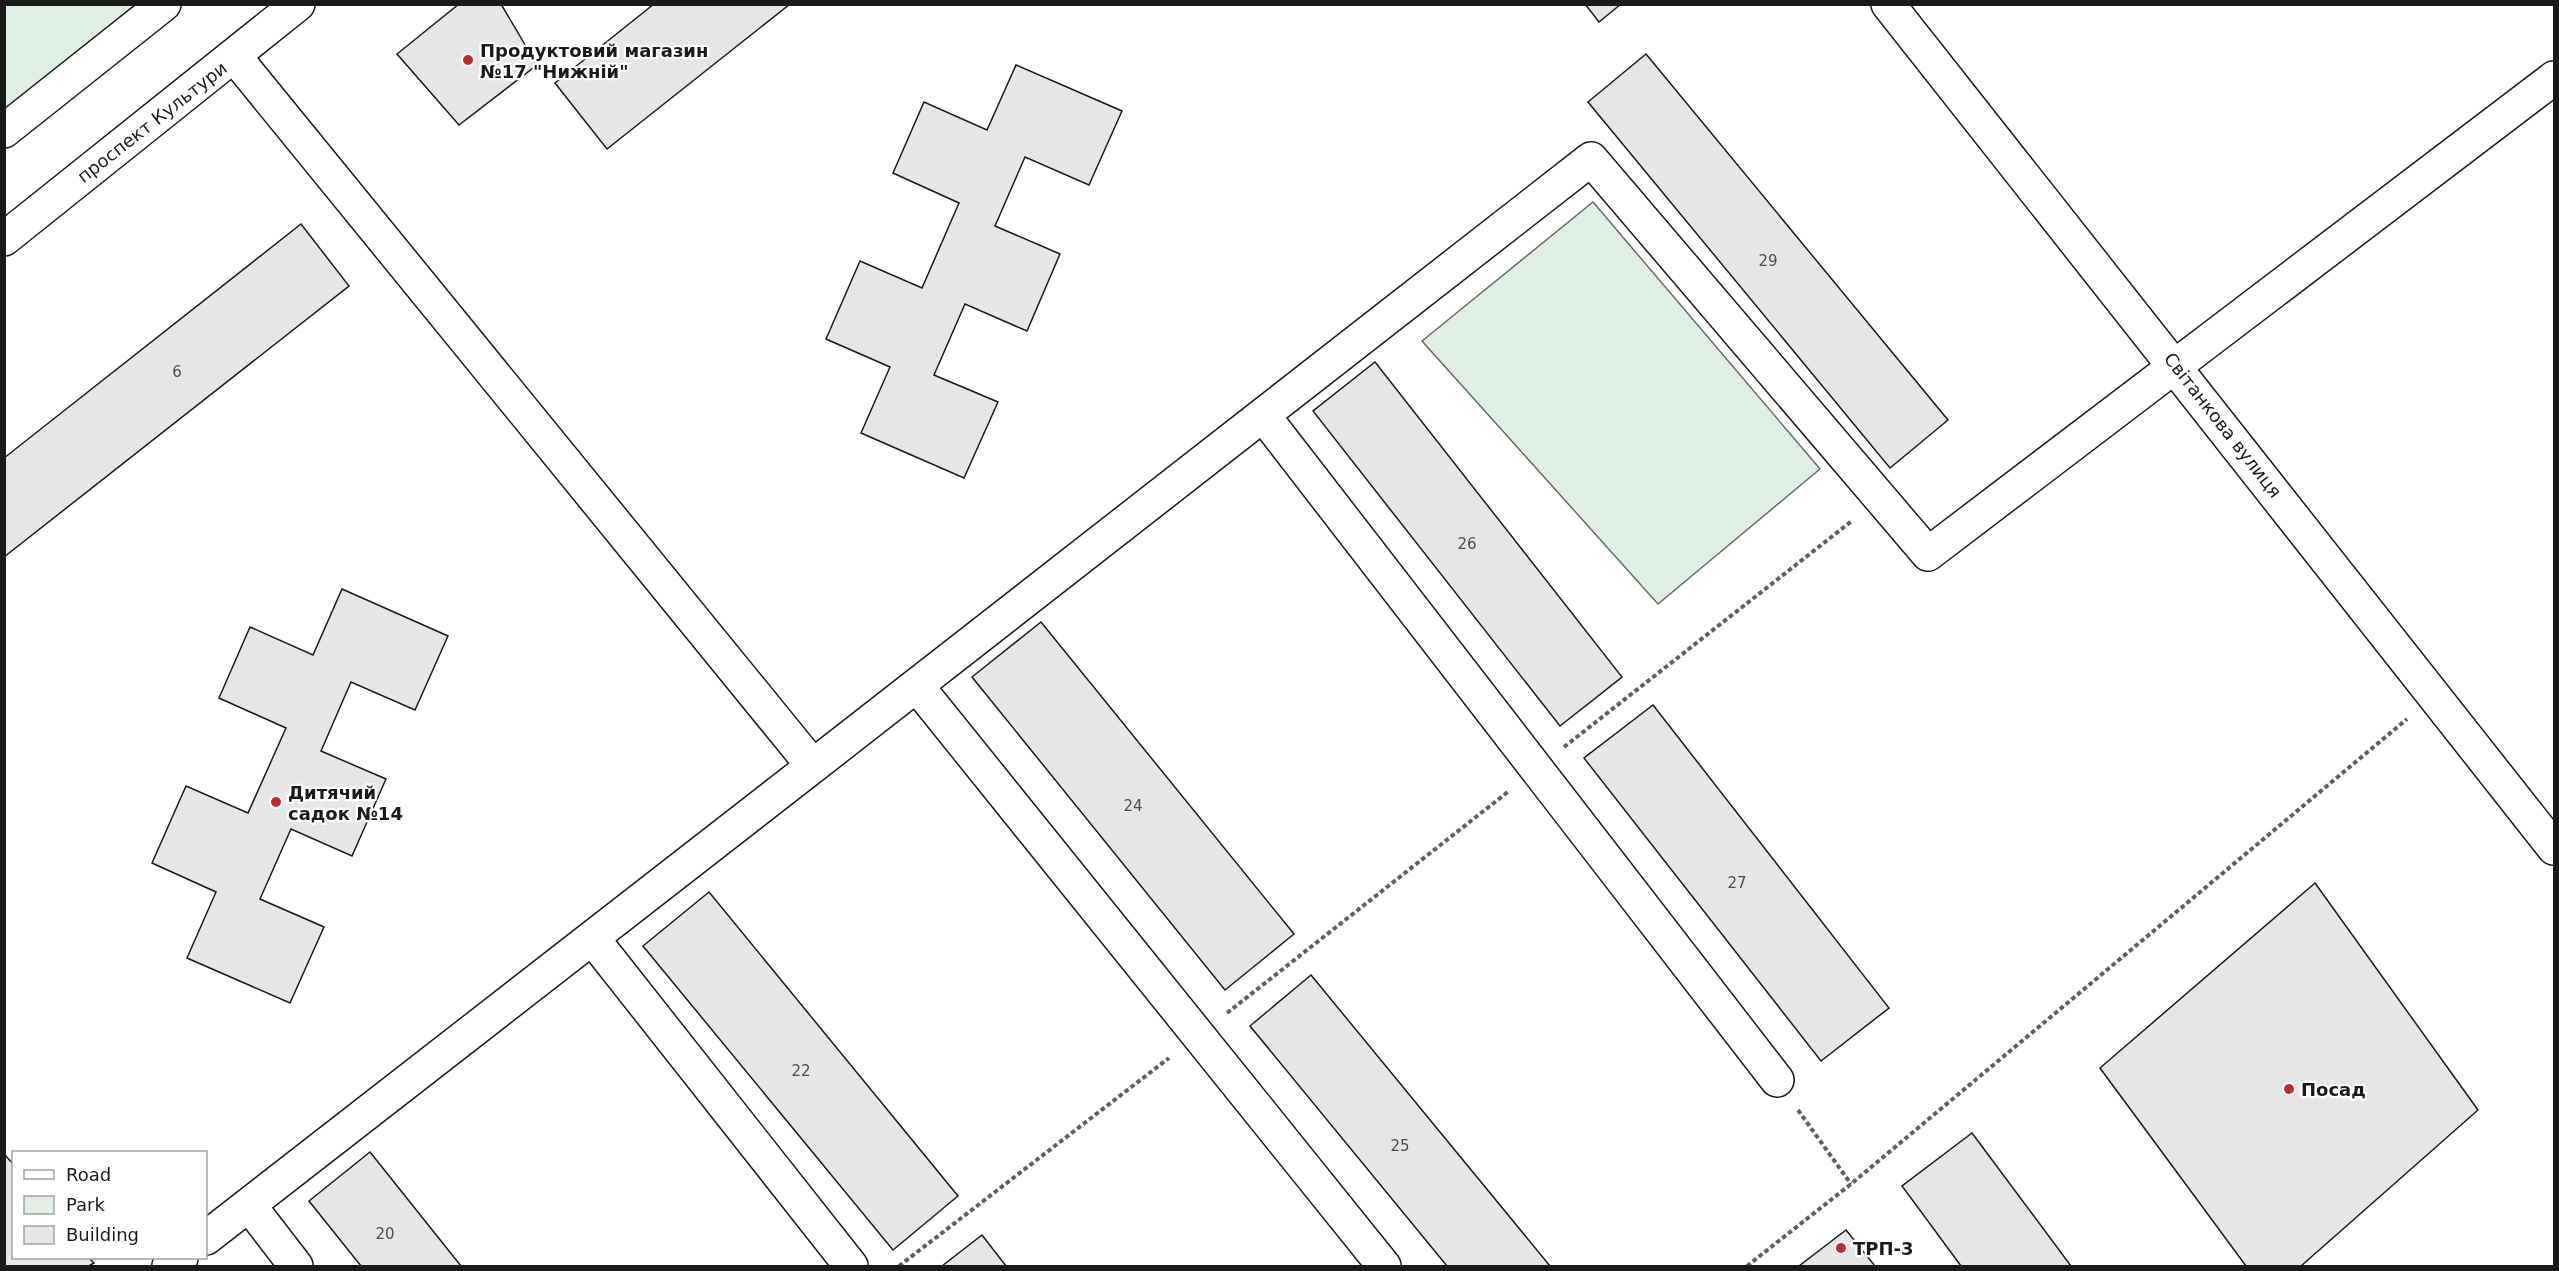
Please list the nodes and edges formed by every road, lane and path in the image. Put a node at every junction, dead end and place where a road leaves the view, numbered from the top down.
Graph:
1 (164, 4) edge
2 (298, 4) edge
3 (1888, 4) edge
4 (234, 57) junction
5 (2554, 78) edge
6 (4, 131) edge
7 (4, 239) edge
8 (2177, 367) junction
9 (1263, 415) junction
10 (1880, 498) junction
11 (916, 686) junction
12 (2435, 696) junction
13 (813, 766) junction
14 (1536, 769) junction
15 (2554, 848) edge
16 (593, 939) junction
17 (1198, 1036) junction
18 (1777, 1080) joint
19 (1851, 1184) junction
20 (249, 1205) junction
21 (207, 1237) edge
22 (296, 1266) edge
23 (851, 1266) edge
24 (899, 1266) edge
25 (1384, 1266) edge
26 (1747, 1266) edge

1 - 6 street
2 - 4 street, проспект Культури
3 - 8 street, Світанкова вулиця
4 - 7 street, проспект Культури
4 - 13 street
5 - 8 street
8 - 10 street
8 - 12 street, Світанкова вулиця
9 - 10 street
9 - 11 street
9 - 14 street
10 - 14 path
11 - 13 street
11 - 17 street
12 - 15 street, Світанкова вулиця
12 - 19 path
13 - 16 street
14 - 17 path
14 - 18 street
16 - 20 street
16 - 23 street
17 - 24 path
17 - 25 street
18 - 19 path
19 - 26 path
20 - 21 street
20 - 22 street

